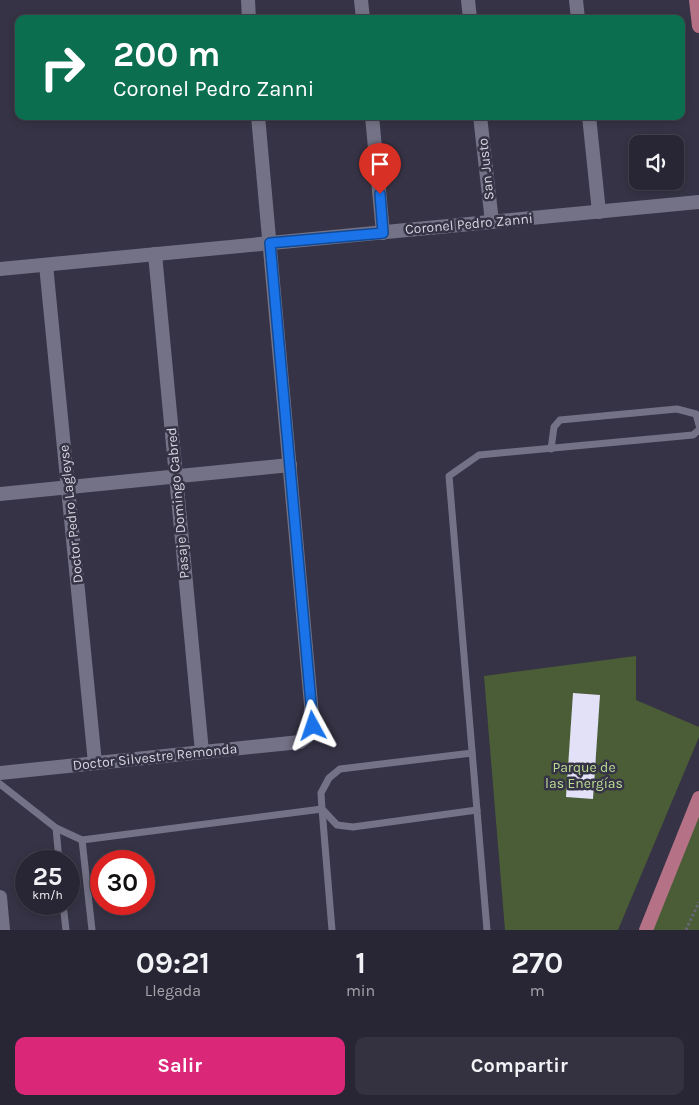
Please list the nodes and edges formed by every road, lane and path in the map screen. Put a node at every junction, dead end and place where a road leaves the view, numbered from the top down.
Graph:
1 (248, 0) edge
2 (361, 0) edge
3 (468, 0) edge
4 (576, 0) edge
5 (696, 0) edge
6 (249, 15) edge
7 (363, 15) edge
8 (470, 15) edge
9 (578, 15) edge
10 (699, 26) edge
11 (258, 120) edge
12 (372, 120) edge
13 (480, 120) edge
14 (589, 120) edge
15 (699, 202) edge
16 (599, 212) junction
17 (492, 222) junction
18 (383, 233) junction
19 (270, 243) junction
20 (154, 254) junction
21 (46, 265) junction
22 (0, 269) edge
23 (699, 425) edge
24 (699, 430) edge
25 (551, 449) junction
26 (290, 465) junction
27 (176, 477) junction
28 (68, 488) junction
29 (0, 494) edge
30 (202, 752) junction
31 (472, 752) junction
32 (96, 763) junction
33 (0, 773) edge
34 (0, 784) edge
35 (699, 798) edge
36 (322, 809) junction
37 (477, 810) junction
38 (56, 828) junction
39 (82, 840) junction
40 (58, 850) edge
41 (0, 897) edge
42 (699, 902) edge
43 (64, 915) edge
44 (3, 930) edge
45 (66, 930) edge
46 (92, 930) edge
47 (332, 930) edge
48 (487, 930) edge
49 (646, 930) edge
50 (686, 930) edge

1 - 6 street
2 - 7 street
3 - 8 street
4 - 9 street
5 - 10 main road
11 - 19 street
12 - 18 street
13 - 17 street, San Justo
14 - 16 street
15 - 16 street, Coronel Pedro Zanni
16 - 17 street, Coronel Pedro Zanni
17 - 18 street, Coronel Pedro Zanni
18 - 19 street, Coronel Pedro Zanni
19 - 20 street, Coronel Pedro Zanni
19 - 26 street
20 - 21 street, Coronel Pedro Zanni
20 - 27 street, Pasaje Domingo Cabred
21 - 22 street, Coronel Pedro Zanni
21 - 28 street, Doctor Pedro Lagleyse
23 - 25 lane
24 - 25 lane
25 - 31 lane
26 - 27 street
26 - 30 street, Doctor Silvestre Remonda
27 - 28 street
27 - 30 street, Pasaje Domingo Cabred
28 - 29 street
28 - 32 street, Doctor Pedro Lagleyse
30 - 32 street, Doctor Silvestre Remonda
31 - 36 lane
31 - 37 lane
32 - 33 street, Doctor Silvestre Remonda
34 - 38 lane
35 - 49 main road
36 - 37 lane
36 - 39 lane
36 - 47 lane
37 - 48 lane
38 - 39 lane
38 - 40 lane
39 - 46 lane
41 - 44 street
42 - 50 path
43 - 45 lane

